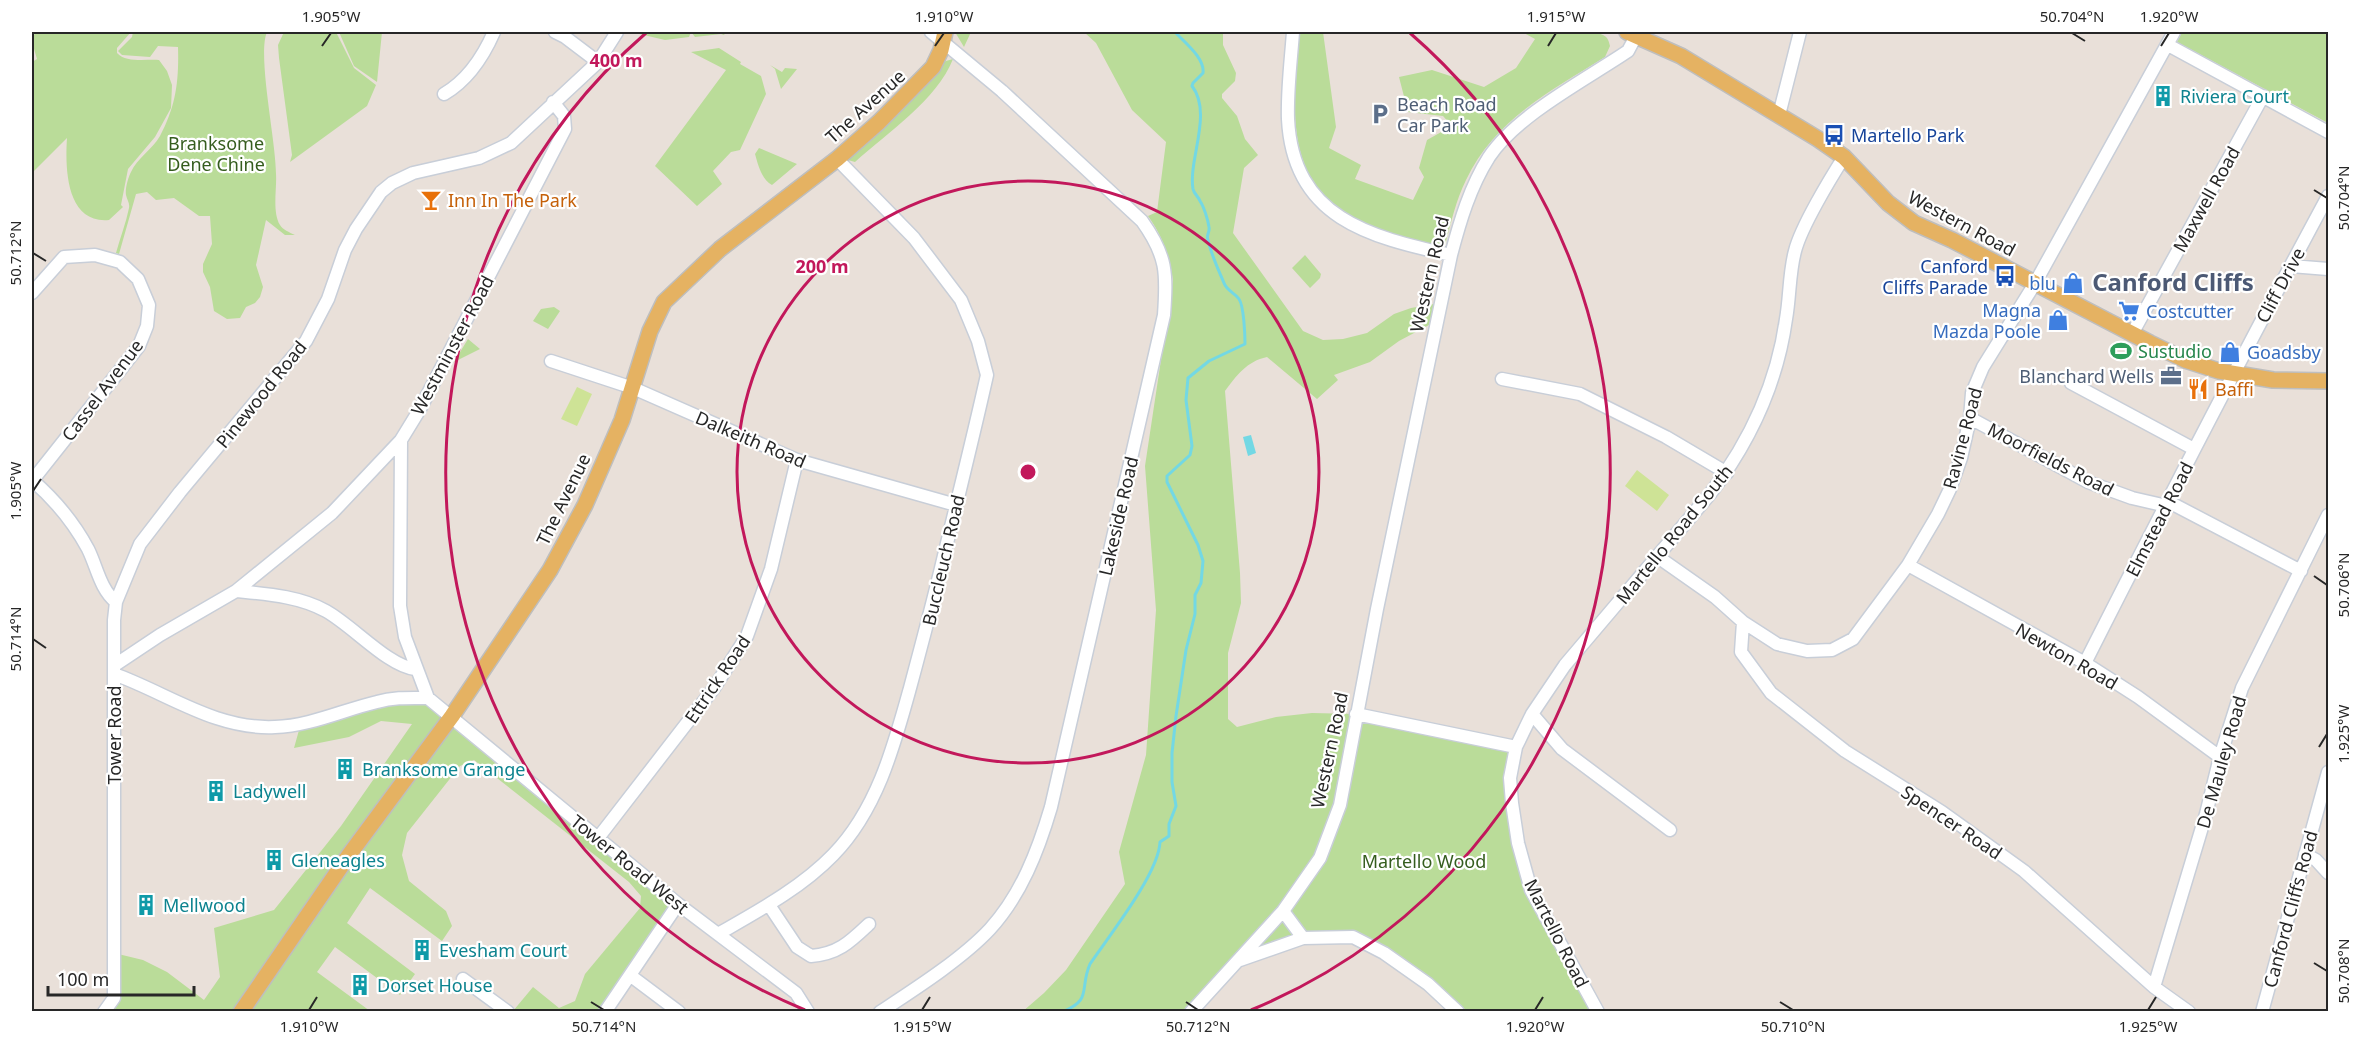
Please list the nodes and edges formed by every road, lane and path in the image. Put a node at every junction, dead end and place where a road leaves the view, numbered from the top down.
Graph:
1 (494, 32) edge
2 (555, 32) edge
3 (617, 32) edge
4 (1293, 32) edge
5 (1800, 32) edge
6 (1632, 34) edge
7 (940, 35) edge
8 (2172, 37) edge
9 (598, 62) junction
10 (444, 94) dead end
11 (2263, 96) junction
12 (553, 102) junction
13 (1779, 115) junction
14 (2328, 132) edge
15 (1844, 157) junction
16 (837, 159) junction
17 (2328, 196) edge
18 (1451, 255) junction
19 (2290, 266) junction
20 (2328, 269) edge
21 (2034, 285) junction
22 (32, 293) edge
23 (2132, 334) junction
24 (551, 361) dead end
25 (2232, 374) junction
26 (1502, 379) dead end
27 (2328, 381) edge
28 (2072, 383) dead end
29 (633, 388) junction
30 (1970, 418) junction
31 (400, 440) junction
32 (2194, 449) junction
33 (797, 460) junction
34 (1727, 473) junction
35 (33, 484) edge
36 (2168, 504) junction
37 (956, 506) junction
38 (2328, 515) edge
39 (1658, 557) junction
40 (1908, 565) junction
41 (2301, 571) junction
42 (236, 591) junction
43 (116, 602) junction
44 (1743, 622) junction
45 (2085, 663) junction
46 (1565, 665) joint
47 (115, 669) junction
48 (416, 669) junction
49 (428, 698) junction
50 (1356, 714) junction
51 (1532, 714) junction
52 (452, 716) junction
53 (1516, 747) junction
54 (2220, 758) junction
55 (2328, 772) edge
56 (1670, 830) dead end
57 (598, 838) junction
58 (2306, 854) junction
59 (2328, 873) edge
60 (678, 904) junction
61 (769, 905) junction
62 (1283, 911) junction
63 (869, 924) dead end
64 (718, 934) junction
65 (1303, 938) junction
66 (1236, 961) junction
67 (631, 976) junction
68 (464, 979) dead end
69 (2154, 987) junction
70 (104, 1011) edge
71 (241, 1011) edge
72 (508, 1011) edge
73 (605, 1011) edge
74 (679, 1011) edge
75 (808, 1011) edge
76 (880, 1011) edge
77 (1191, 1011) edge
78 (1458, 1011) edge
79 (1598, 1011) edge
80 (2189, 1011) edge
81 (2262, 1011) edge

1 - 10 street
2 - 9 street
3 - 9 street
4 - 18 street
5 - 13 street
6 - 13 main road, Western Road
6 - 18 street, Western Road
7 - 16 main road, The Avenue
7 - 76 street, Lakeside Road
8 - 11 street
8 - 21 street, Ravine Road
9 - 12 street
11 - 14 street
11 - 23 street, Maxwell Road
12 - 31 street, Westminster Road
12 - 43 street, Pinewood Road
13 - 15 main road, Western Road
15 - 21 main road, Western Road
15 - 34 street, Martello Road South
16 - 29 main road, The Avenue
16 - 37 street, Buccleuch Road
17 - 19 street, Cliff Drive
18 - 50 street, Western Road
19 - 20 street
19 - 25 street, Cliff Drive
21 - 23 main road, Western Road
21 - 30 street, Ravine Road
22 - 35 street, Cassel Avenue
23 - 25 main road, Western Road
24 - 29 street, Dalkeith Road
25 - 27 main road, Western Road
25 - 32 street, Elmstead Road
26 - 34 street
28 - 32 street
29 - 33 street, Dalkeith Road
29 - 52 main road, The Avenue
30 - 36 street, Moorfields Road
30 - 40 street, Ravine Road
31 - 42 street, Westminster Road
31 - 48 street
32 - 36 street, Elmstead Road
33 - 37 street, Dalkeith Road
33 - 57 street, Ettrick Road
34 - 39 street, Martello Road South
35 - 43 street
36 - 41 street, Moorfields Road
36 - 45 street, Elmstead Road
37 - 61 street, Buccleuch Road
38 - 41 street, De Mauley Road
39 - 44 street, Ravine Road
39 - 46 street, Martello Road South
40 - 44 street, Ravine Road
40 - 45 street, Newton Road
41 - 54 street, De Mauley Road
42 - 47 street, Westminster Road
42 - 48 street
43 - 47 street, Pinewood Road
44 - 69 street, Spencer Road
45 - 54 street, Newton Road
46 - 51 street, Martello Road
47 - 49 street, Tower Road
47 - 70 street, Tower Road
48 - 49 street
49 - 52 street, Tower Road West
50 - 53 street
50 - 62 street, Western Road
51 - 53 street, Martello Road
51 - 56 street
52 - 57 street, Tower Road West
52 - 71 main road, The Avenue
53 - 79 street, Martello Road
54 - 69 street, De Mauley Road
55 - 58 street, Canford Cliffs Road
57 - 60 street, Tower Road West
58 - 59 street
58 - 81 street, Canford Cliffs Road
60 - 64 street, Tower Road West
60 - 67 street
61 - 63 street
61 - 64 street, Buccleuch Road
62 - 65 street
62 - 66 street, Western Road
64 - 75 street, Tower Road West
65 - 66 street
65 - 78 street
66 - 77 street, Western Road
67 - 73 street
67 - 74 street
68 - 72 street
69 - 80 street, Spencer Road

